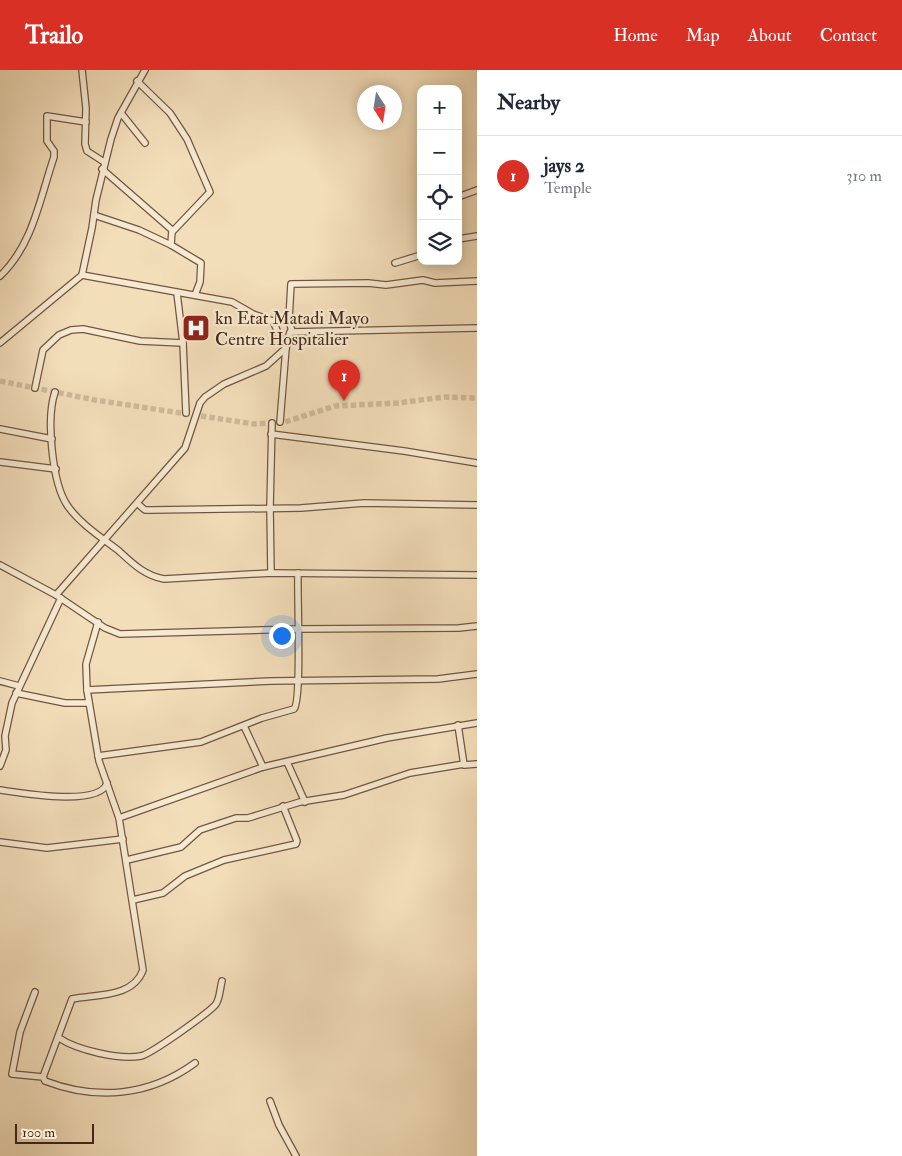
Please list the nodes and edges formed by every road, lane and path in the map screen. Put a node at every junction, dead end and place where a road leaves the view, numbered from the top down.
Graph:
1 (82, 70) edge
2 (145, 70) edge
3 (138, 81) junction
4 (121, 114) junction
5 (86, 122) junction
6 (145, 143) dead end
7 (104, 162) junction
8 (102, 169) junction
9 (477, 190) edge
10 (462, 196) edge
11 (94, 215) junction
12 (173, 232) junction
13 (477, 236) edge
14 (462, 238) edge
15 (171, 245) junction
16 (417, 256) edge
17 (394, 263) dead end
18 (82, 275) junction
19 (0, 276) edge
20 (477, 282) edge
21 (177, 293) junction
22 (194, 296) junction
23 (477, 328) edge
24 (292, 332) junction
25 (0, 343) edge
26 (183, 343) junction
27 (286, 347) junction
28 (35, 388) dead end
29 (55, 392) dead end
30 (186, 413) dead end
31 (280, 422) dead end
32 (272, 423) dead end
33 (0, 429) edge
34 (271, 434) junction
35 (52, 438) junction
36 (0, 462) edge
37 (477, 463) edge
38 (56, 468) junction
39 (138, 504) junction
40 (477, 505) edge
41 (270, 507) junction
42 (104, 539) junction
43 (0, 565) edge
44 (271, 573) junction
45 (298, 573) junction
46 (477, 575) edge
47 (59, 597) junction
48 (98, 622) junction
49 (477, 626) edge
50 (297, 629) junction
51 (477, 674) edge
52 (0, 681) edge
53 (298, 681) junction
54 (19, 686) junction
55 (87, 690) junction
56 (16, 693) junction
57 (89, 703) junction
58 (477, 723) edge
59 (458, 725) junction
60 (244, 726) junction
61 (98, 756) junction
62 (287, 762) junction
63 (464, 764) junction
64 (477, 764) edge
65 (0, 766) edge
66 (263, 768) junction
67 (107, 782) junction
68 (0, 790) edge
69 (305, 802) junction
70 (283, 806) junction
71 (119, 818) junction
72 (123, 839) junction
73 (0, 842) edge
74 (127, 860) junction
75 (134, 900) junction
76 (222, 981) dead end
77 (35, 992) dead end
78 (59, 1038) junction
79 (196, 1063) dead end
80 (43, 1077) junction
81 (270, 1101) dead end
82 (296, 1156) edge

1 - 5 street
2 - 3 street
3 - 4 street
3 - 12 street
4 - 6 street
4 - 7 street
5 - 7 street
5 - 19 street
7 - 8 street
8 - 11 street
8 - 12 street
9 - 10 street
11 - 15 street
11 - 18 street
12 - 15 street
13 - 14 street
15 - 22 street
16 - 17 street
18 - 21 street
18 - 25 street
20 - 24 street
21 - 22 street
21 - 26 street
22 - 27 street
23 - 24 street
24 - 27 street
26 - 28 street
26 - 30 street
27 - 31 street
27 - 39 street
29 - 35 street
32 - 34 street
33 - 35 street
34 - 37 street
34 - 41 street
35 - 38 street
36 - 38 street
38 - 42 street
39 - 41 street
39 - 42 street
40 - 41 street
41 - 44 street
42 - 44 street
42 - 47 street
43 - 47 street
44 - 45 street
45 - 46 street
45 - 50 street
47 - 48 street
47 - 54 street
48 - 50 street
48 - 55 street
49 - 50 street
50 - 53 street
51 - 53 street
52 - 54 street
53 - 55 street
53 - 60 street
54 - 56 street
55 - 57 street
56 - 57 street
56 - 65 street
57 - 61 street
58 - 59 street
59 - 62 street
59 - 63 street
60 - 61 street
60 - 66 street
61 - 67 street
62 - 66 street
62 - 69 street
63 - 64 street
63 - 69 street
66 - 71 street
67 - 68 street
67 - 71 street
69 - 70 street
70 - 74 street
70 - 75 street
71 - 72 street
72 - 73 street
72 - 74 street
74 - 75 street
75 - 78 street
76 - 78 street
77 - 80 street
78 - 80 street
79 - 80 street
81 - 82 street

